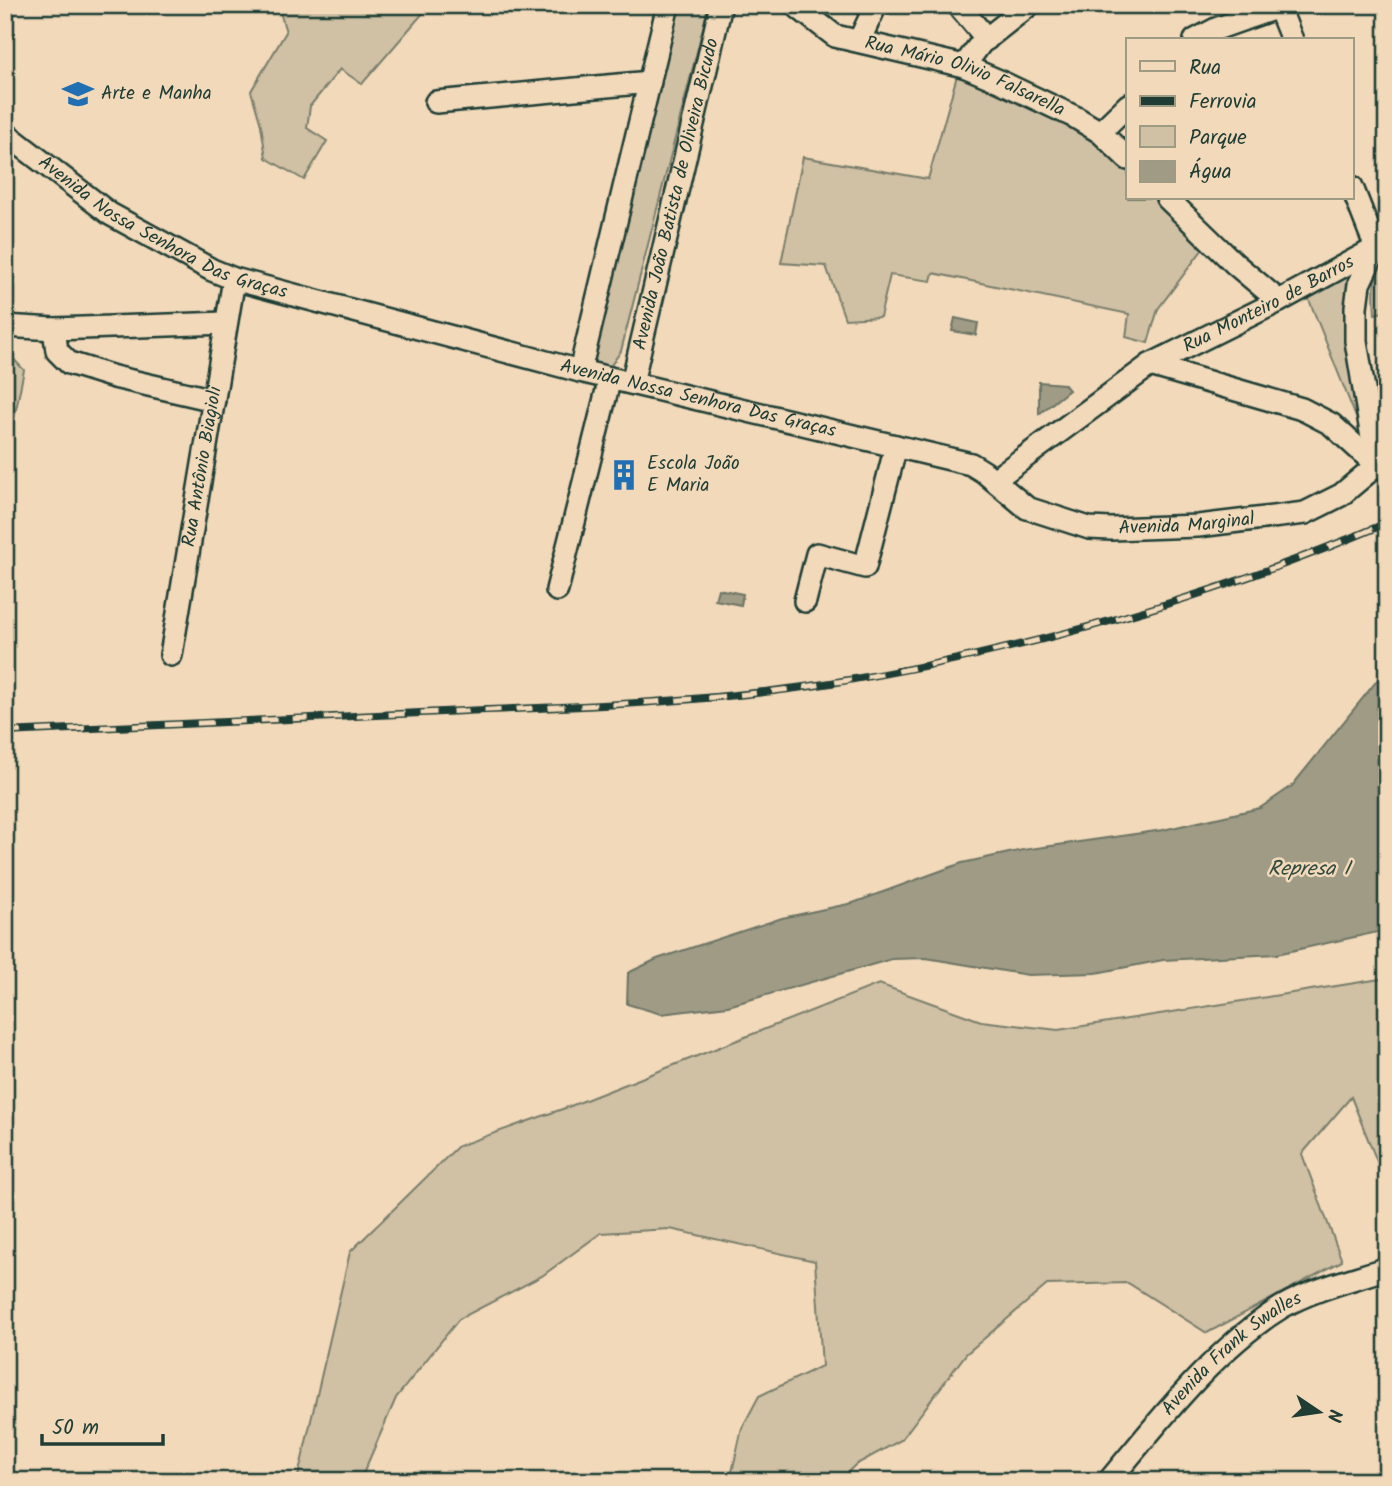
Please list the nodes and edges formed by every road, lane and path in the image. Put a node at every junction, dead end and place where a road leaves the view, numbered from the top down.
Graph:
1 (668, 5) edge
2 (721, 5) edge
3 (795, 5) edge
4 (876, 5) edge
5 (958, 5) edge
6 (1029, 5) edge
7 (1280, 6) edge
8 (987, 38) junction
9 (1199, 38) edge
10 (1291, 38) edge
11 (859, 41) junction
12 (964, 66) junction
13 (650, 82) junction
14 (436, 102) dead end
15 (1126, 107) edge
16 (1100, 132) junction
17 (5, 133) edge
18 (1126, 157) edge
19 (1354, 191) edge
20 (1169, 200) edge
21 (1382, 245) edge
22 (234, 279) junction
23 (1279, 301) junction
24 (226, 323) junction
25 (5, 326) edge
26 (54, 329) junction
27 (1150, 365) junction
28 (579, 372) junction
29 (610, 377) junction
30 (632, 383) junction
31 (214, 400) junction
32 (897, 446) junction
33 (1378, 465) edge
34 (994, 480) junction
35 (557, 590) dead end
36 (805, 601) dead end
37 (171, 655) dead end
38 (1387, 1268) edge
39 (1109, 1481) edge

1 - 13 street
2 - 30 street, Avenida João Batista de Oliveira Bicudo
3 - 11 street, Rua Mário Olivio Falsarella
4 - 11 street
5 - 8 street
6 - 8 street
7 - 9 street
7 - 10 street
8 - 12 street
11 - 12 street, Rua Mário Olivio Falsarella
12 - 16 street, Rua Mário Olivio Falsarella
13 - 14 street
13 - 28 street
15 - 16 street
16 - 18 street, Rua Mário Olivio Falsarella
17 - 22 street, Avenida Nossa Senhora Das Graças
19 - 21 street
20 - 23 street
21 - 23 street, Rua Monteiro de Barros
21 - 33 street
22 - 24 street, Rua Antônio Biagioli
22 - 28 street, Avenida Nossa Senhora Das Graças
23 - 27 street, Rua Monteiro de Barros
24 - 26 street
24 - 31 street, Rua Antônio Biagioli
25 - 26 street
26 - 31 street
27 - 33 street
27 - 34 street
28 - 29 street, Avenida Nossa Senhora Das Graças
29 - 30 street, Avenida Nossa Senhora Das Graças
29 - 35 street
30 - 32 street, Avenida Nossa Senhora Das Graças
31 - 37 street, Rua Antônio Biagioli
32 - 34 street, Avenida Nossa Senhora Das Graças
32 - 36 street
33 - 34 street, Avenida Marginal
38 - 39 street, Avenida Frank Swalles

